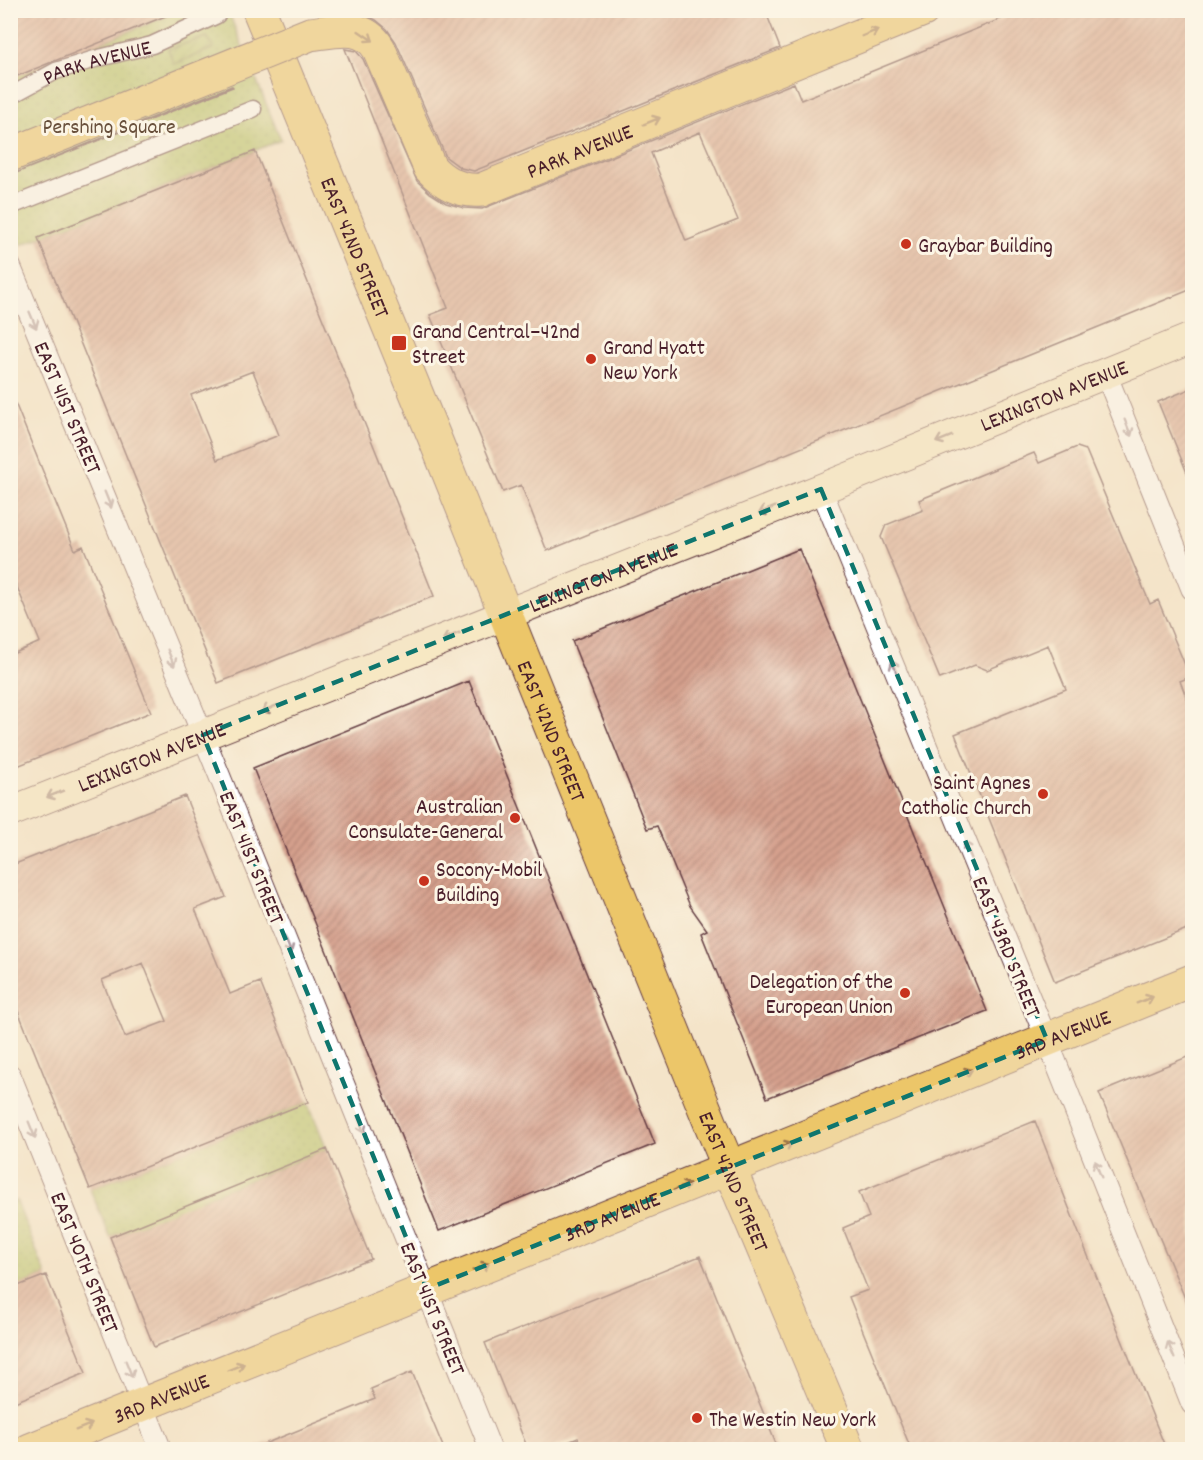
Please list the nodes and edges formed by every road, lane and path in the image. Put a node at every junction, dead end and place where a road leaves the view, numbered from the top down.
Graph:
1 (259, 10) edge
2 (341, 10) edge
3 (924, 10) edge
4 (217, 15) dead end
5 (310, 34) junction
6 (10, 96) edge
7 (253, 109) dead end
8 (10, 155) edge
9 (16, 204) dead end
10 (10, 266) edge
11 (1192, 338) edge
12 (1106, 374) junction
13 (821, 489) junction
14 (1192, 589) edge
15 (506, 615) junction
16 (203, 735) junction
17 (10, 812) edge
18 (1192, 981) edge
19 (1047, 1040) junction
20 (10, 1075) edge
21 (729, 1168) junction
22 (427, 1289) junction
23 (143, 1404) junction
24 (1192, 1404) edge
25 (30, 1449) edge
26 (161, 1449) edge
27 (491, 1449) edge
28 (848, 1449) edge

1 - 15 main road, EAST 42ND STREET
2 - 5 main road, PARK AVENUE
5 -> 3 main road, PARK AVENUE, bridge
4 - 6 street, PARK AVENUE
5 - 8 main road, PARK AVENUE, bridge
7 - 9 street
10 -> 16 street, EAST 41ST STREET
11 - 12 main road, LEXINGTON AVENUE
12 -> 13 main road, LEXINGTON AVENUE
12 -> 14 street
13 -> 15 main road, LEXINGTON AVENUE
19 -> 13 street, EAST 43RD STREET
15 -> 16 main road, LEXINGTON AVENUE
15 - 21 main road, EAST 42ND STREET
16 -> 17 main road, LEXINGTON AVENUE
16 -> 22 street, EAST 41ST STREET
19 -> 18 main road, 3RD AVENUE
21 -> 19 main road, 3RD AVENUE
24 -> 19 street, EAST 43RD STREET
20 -> 23 street, EAST 40TH STREET
22 -> 21 main road, 3RD AVENUE
21 - 28 main road, EAST 42ND STREET
23 -> 22 main road, 3RD AVENUE
22 - 27 street, EAST 41ST STREET
25 -> 23 main road, 3RD AVENUE
23 - 26 street, EAST 40TH STREET

